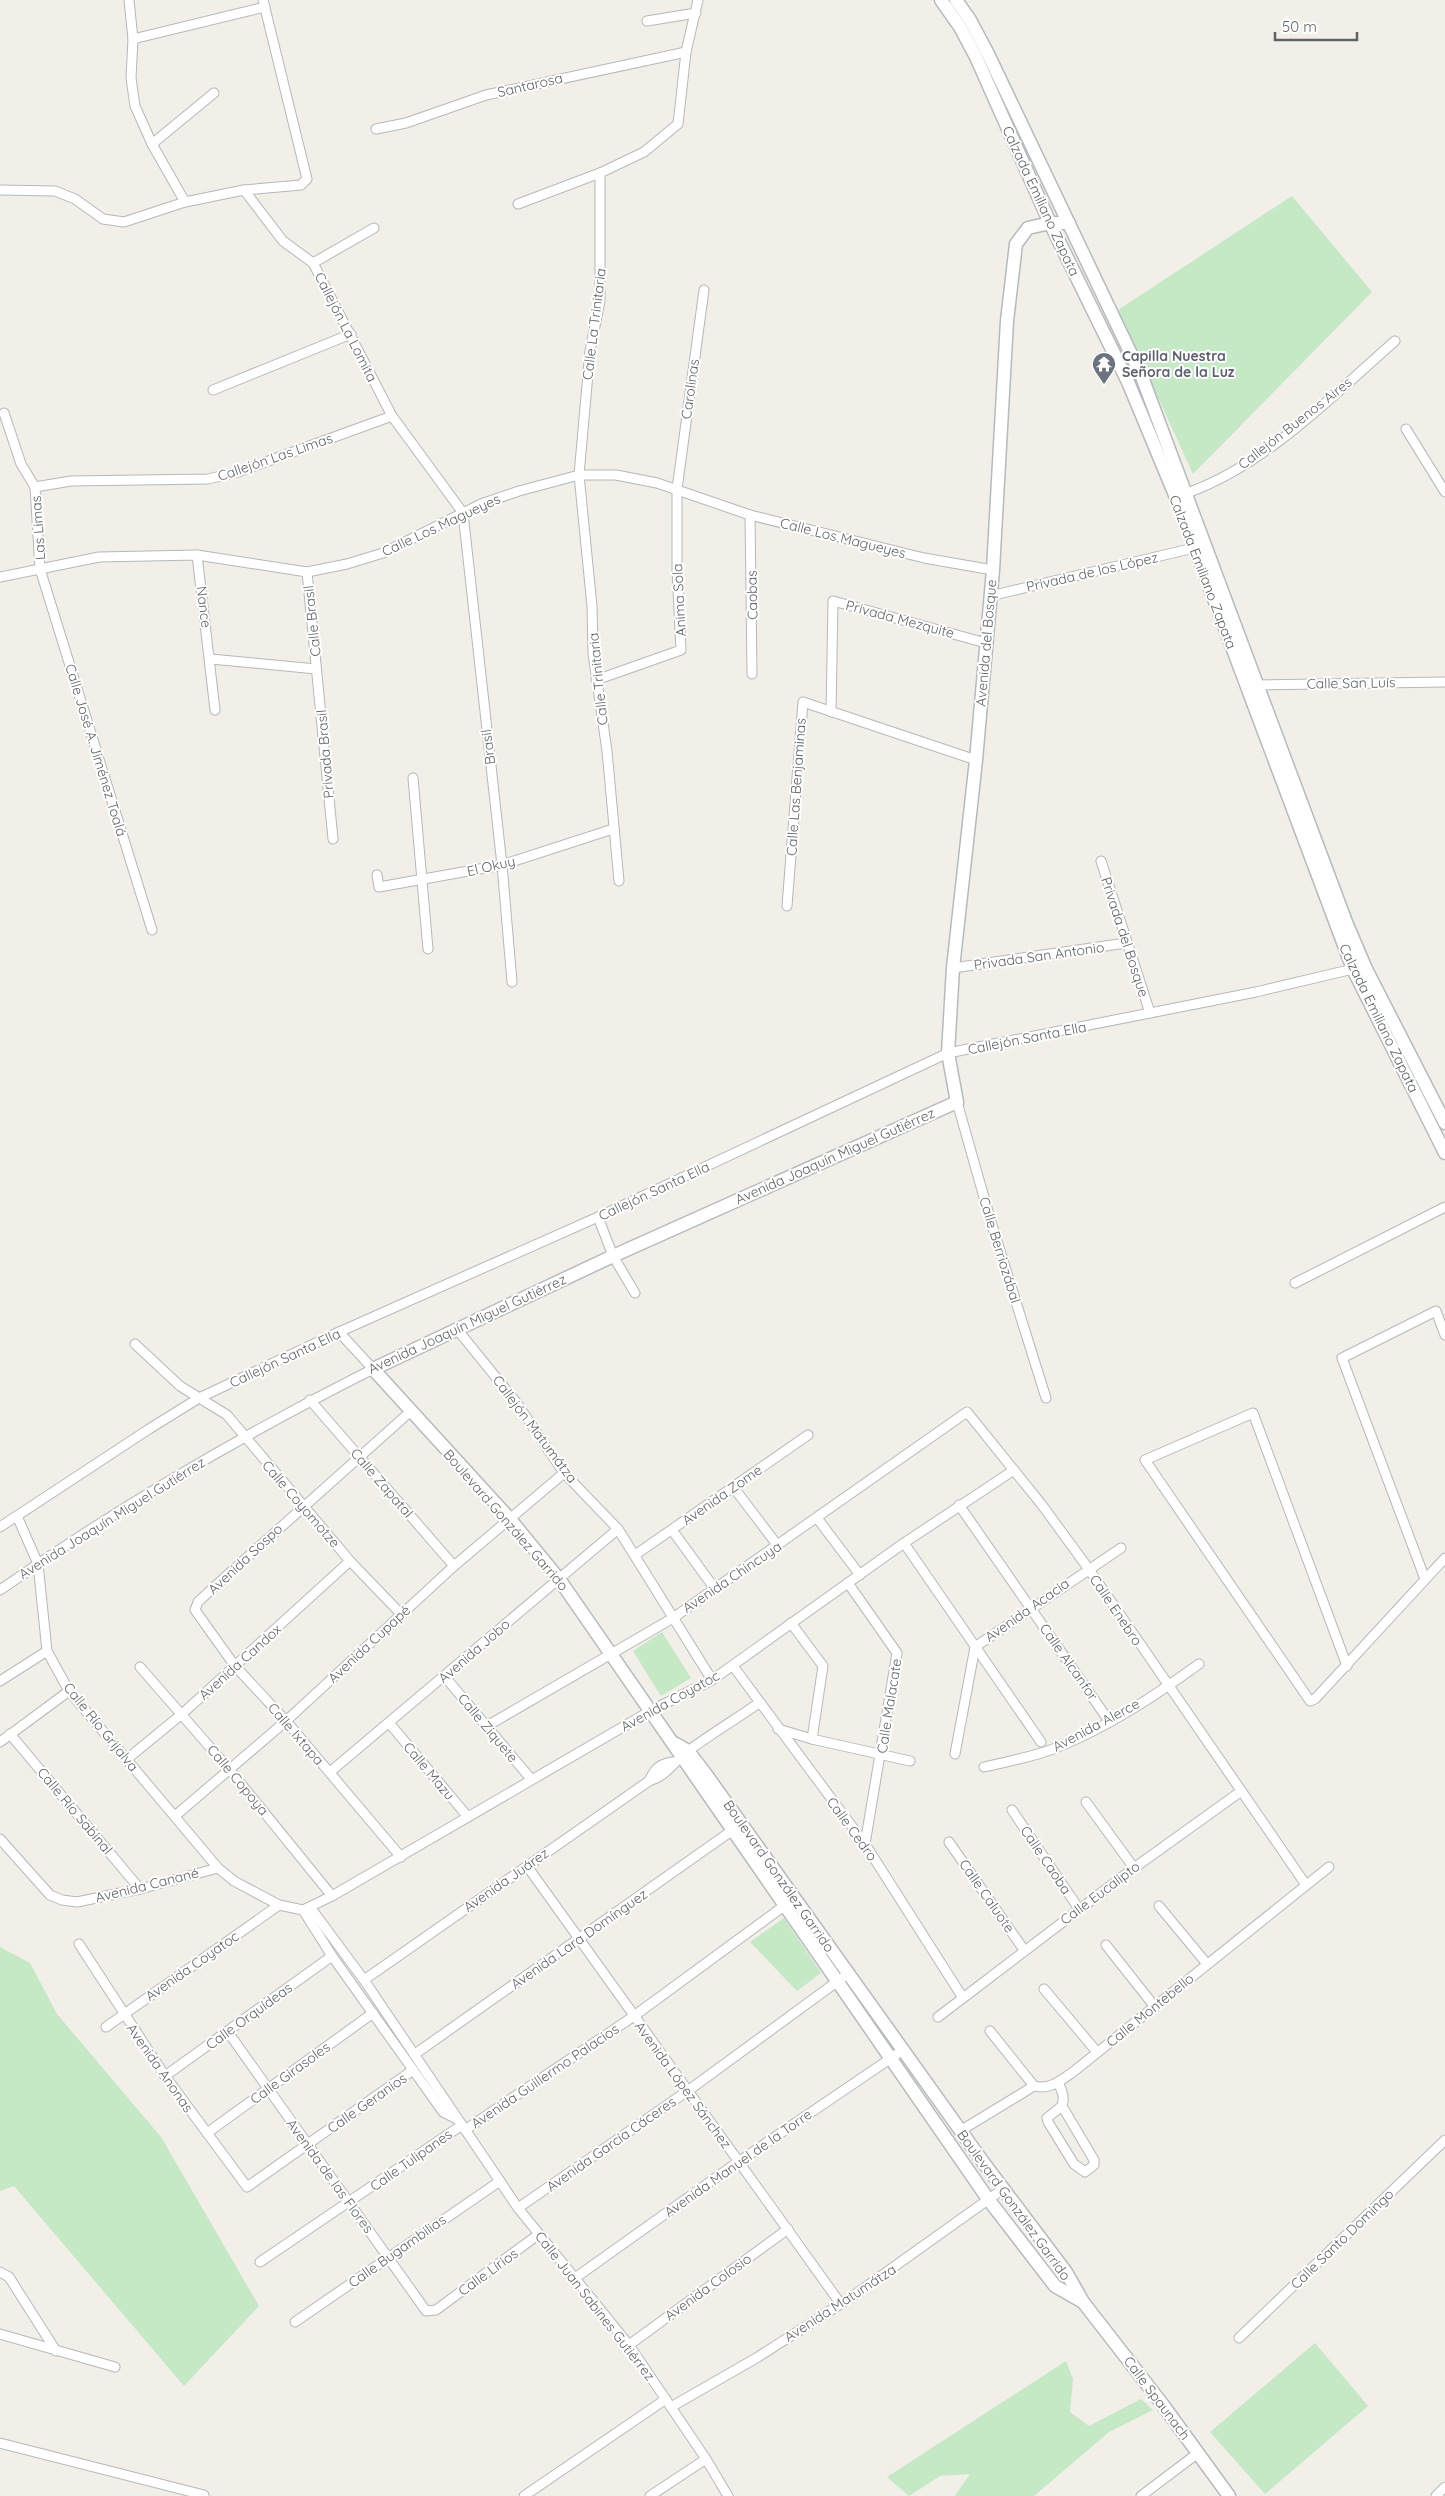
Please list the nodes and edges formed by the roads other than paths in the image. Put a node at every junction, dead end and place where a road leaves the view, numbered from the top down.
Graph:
1 (129, 0) edge
2 (698, 0) edge
3 (941, 0) edge
4 (956, 0) edge
5 (264, 3) edge
6 (696, 14) junction
7 (647, 21) dead end
8 (133, 39) junction
9 (686, 52) junction
10 (214, 93) dead end
11 (376, 129) dead end
12 (152, 144) junction
13 (600, 173) junction
14 (0, 190) edge
15 (244, 190) junction
16 (185, 202) junction
17 (518, 204) dead end
18 (1050, 223) junction
19 (1069, 223) junction
20 (374, 228) dead end
21 (313, 263) junction
22 (704, 290) dead end
23 (351, 334) junction
24 (1395, 341) dead end
25 (213, 390) dead end
26 (4, 413) dead end
27 (392, 416) junction
28 (1406, 429) dead end
29 (579, 476) junction
30 (35, 487) junction
31 (677, 489) junction
32 (1445, 492) edge
33 (1187, 493) junction
34 (463, 512) junction
35 (750, 515) junction
36 (1194, 548) junction
37 (197, 555) junction
38 (40, 569) junction
39 (993, 570) junction
40 (307, 572) junction
41 (0, 577) edge
42 (990, 596) junction
43 (986, 643) junction
44 (211, 659) junction
45 (1242, 661) junction
46 (316, 670) junction
47 (752, 674) dead end
48 (596, 680) junction
49 (1445, 682) edge
50 (1256, 685) junction
51 (215, 710) dead end
52 (831, 712) junction
53 (976, 760) junction
54 (413, 778) dead end
55 (613, 829) junction
56 (333, 839) dead end
57 (1101, 861) dead end
58 (502, 865) junction
59 (377, 875) dead end
60 (421, 880) junction
61 (619, 881) dead end
62 (786, 906) dead end
63 (1341, 923) junction
64 (152, 930) dead end
65 (1126, 943) junction
66 (428, 949) dead end
67 (953, 968) junction
68 (1353, 969) junction
69 (512, 982) dead end
70 (1150, 1014) junction
71 (948, 1053) junction
72 (956, 1102) junction
73 (1445, 1123) edge
74 (1445, 1152) edge
75 (1445, 1207) edge
76 (598, 1217) junction
77 (613, 1256) junction
78 (1295, 1283) dead end
79 (635, 1292) dead end
80 (456, 1328) junction
81 (339, 1332) junction
82 (1445, 1335) edge
83 (135, 1344) dead end
84 (373, 1369) junction
85 (199, 1398) junction
86 (1046, 1398) dead end
87 (310, 1400) junction
88 (411, 1412) junction
89 (967, 1412) joint
90 (808, 1434) dead end
91 (243, 1436) junction
92 (358, 1456) junction
93 (1014, 1470) junction
94 (564, 1473) junction
95 (734, 1488) junction
96 (303, 1505) junction
97 (959, 1505) junction
98 (17, 1516) junction
99 (509, 1518) junction
100 (818, 1518) junction
101 (0, 1528) edge
102 (618, 1529) junction
103 (672, 1530) junction
104 (904, 1543) junction
105 (778, 1546) junction
106 (1121, 1548) dead end
107 (635, 1555) junction
108 (1445, 1558) edge
109 (350, 1561) junction
110 (38, 1564) junction
111 (454, 1566) junction
112 (1088, 1568) junction
113 (860, 1575) junction
114 (559, 1578) junction
115 (1425, 1579) junction
116 (848, 1583) junction
117 (716, 1589) junction
118 (0, 1590) edge
119 (1031, 1607) junction
120 (195, 1610) joint
121 (401, 1614) junction
122 (673, 1618) junction
123 (791, 1623) junction
124 (975, 1646) junction
125 (47, 1651) junction
126 (611, 1654) junction
127 (1199, 1664) dead end
128 (235, 1666) junction
129 (733, 1666) junction
130 (1347, 1666) junction
131 (140, 1667) dead end
132 (445, 1677) junction
133 (712, 1680) junction
134 (0, 1681) edge
135 (1168, 1686) junction
136 (69, 1691) junction
137 (760, 1703) junction
138 (652, 1710) junction
139 (182, 1714) junction
140 (286, 1721) junction
141 (1110, 1721) junction
142 (390, 1724) junction
143 (487, 1726) junction
144 (778, 1728) junction
145 (10, 1734) junction
146 (812, 1739) junction
147 (0, 1742) edge
148 (1041, 1742) dead end
149 (955, 1754) dead end
150 (881, 1755) junction
151 (681, 1757) junction
152 (127, 1759) junction
153 (910, 1761) dead end
154 (984, 1767) dead end
155 (229, 1770) junction
156 (330, 1772) junction
157 (531, 1779) junction
158 (1240, 1792) junction
159 (1086, 1802) dead end
160 (1012, 1810) dead end
161 (175, 1816) junction
162 (468, 1817) junction
163 (737, 1827) junction
164 (0, 1839) edge
165 (949, 1842) dead end
166 (865, 1844) junction
167 (401, 1857) junction
168 (527, 1866) junction
169 (1329, 1867) dead end
170 (218, 1868) junction
171 (1134, 1868) junction
172 (1306, 1886) junction
173 (140, 1889) junction
174 (332, 1896) junction
175 (789, 1902) junction
176 (279, 1905) junction
177 (1159, 1906) dead end
178 (306, 1908) junction
179 (1080, 1909) junction
180 (580, 1940) junction
181 (79, 1944) dead end
182 (1106, 1945) dead end
183 (1024, 1950) junction
184 (332, 1956) junction
185 (1207, 1964) junction
186 (848, 1973) junction
187 (364, 1980) junction
188 (837, 1981) junction
189 (1044, 1989) dead end
190 (963, 1998) junction
191 (1155, 2008) junction
192 (373, 2013) junction
193 (123, 2015) junction
194 (634, 2016) junction
195 (938, 2017) dead end
196 (106, 2027) dead end
197 (990, 2031) dead end
198 (228, 2032) junction
199 (903, 2050) junction
200 (1097, 2052) junction
201 (415, 2054) junction
202 (891, 2058) junction
203 (413, 2070) junction
204 (165, 2076) junction
205 (1058, 2082) junction
206 (1034, 2086) junction
207 (268, 2090) junction
208 (689, 2090) junction
209 (1062, 2106) junction
210 (462, 2124) junction
211 (960, 2131) junction
212 (207, 2133) junction
213 (1445, 2140) edge
214 (307, 2145) junction
215 (738, 2162) junction
216 (500, 2180) junction
217 (247, 2187) joint
218 (1003, 2189) junction
219 (988, 2199) junction
220 (348, 2203) junction
221 (518, 2208) junction
222 (788, 2229) junction
223 (539, 2234) junction
224 (388, 2257) junction
225 (260, 2262) dead end
226 (0, 2272) edge
227 (575, 2278) junction
228 (1083, 2302) junction
229 (840, 2303) junction
230 (436, 2310) joint
231 (295, 2322) dead end
232 (0, 2334) edge
233 (1239, 2338) dead end
234 (629, 2345) junction
235 (56, 2351) junction
236 (115, 2367) dead end
237 (668, 2403) junction
238 (0, 2443) edge
239 (1198, 2453) junction
240 (706, 2459) junction
241 (1445, 2488) edge
242 (204, 2495) dead end
243 (524, 2496) edge
244 (650, 2496) edge
245 (728, 2496) edge
246 (1141, 2496) edge
247 (1229, 2496) edge
248 (1436, 2496) edge

1 - 8 street
2 - 6 street
3 - 18 street, Calzada Emiliano Zapata
4 - 19 street, Calzada Emiliano Zapata
5 - 8 street
5 - 15 street
6 - 7 street
6 - 9 street
8 - 12 street
9 - 11 street, Santarosa
9 - 13 street
10 - 12 street
12 - 16 street
13 - 17 street
13 - 29 street, Calle La Trinitaria
14 - 16 street
15 - 16 street
15 - 21 street, Callejón La Lomita
18 - 19 street, Avenida del Bosque
18 - 36 street, Calzada Emiliano Zapata
18 - 39 street, Avenida del Bosque
19 - 33 street, Calzada Emiliano Zapata
20 - 21 street
21 - 23 street, Callejón La Lomita
22 - 31 street, Carolinas
23 - 25 street
23 - 27 street, Callejón La Lomita
24 - 33 street, Callejón Buenos Aires
26 - 30 street
27 - 30 street, Callejón Las Limas
27 - 34 street, Callejón La Lomita
28 - 32 street
29 - 31 street, Calle Los Magueyes
29 - 34 street, Calle Los Magueyes
29 - 48 street, Calle Trinitaria
30 - 38 street, Las Limas
31 - 35 street, Calle Los Magueyes
31 - 48 street, Anima Sola
33 - 45 street, Calzada Emiliano Zapata
34 - 40 street, Calle Los Magueyes
34 - 58 street, Brasil
35 - 39 street, Calle Los Magueyes
35 - 47 street, Caobas
36 - 42 street, Privada de los López
36 - 45 street, Calzada Emiliano Zapata
37 - 38 street, Calle Los Magueyes
37 - 40 street, Calle Los Magueyes
37 - 44 street, Nance
38 - 41 street, Calle Los Magueyes
38 - 64 street, Calle José A. Jiménez Toalá
39 - 42 street, Avenida del Bosque
40 - 46 street, Calle Brasil
42 - 43 street, Avenida del Bosque
43 - 52 street, Privada Mezquite
43 - 53 street, Avenida del Bosque
44 - 46 street
44 - 51 street, Nance
45 - 50 street, Calzada Emiliano Zapata
45 - 63 street, Calzada Emiliano Zapata
46 - 56 street, Privada Brasil
48 - 55 street, Calle Trinitaria
49 - 50 street, Calle San Luís
50 - 63 street, Calzada Emiliano Zapata
52 - 53 street, Calle Las Benjaminas
52 - 62 street, Calle Las Benjaminas
53 - 67 street, Avenida del Bosque
54 - 60 street
55 - 58 street, El Okuy
55 - 61 street, Calle Trinitaria
57 - 65 street, Privada del Bosque
58 - 60 street, El Okuy
58 - 69 street, Brasil
59 - 60 street, El Okuy
60 - 66 street
63 - 68 street, Calzada Emiliano Zapata
63 - 73 street, Calzada Emiliano Zapata
65 - 67 street, Privada San Antonio
65 - 70 street, Privada del Bosque
67 - 71 street, Avenida del Bosque
68 - 70 street, Callejón Santa Ella
68 - 74 street, Calzada Emiliano Zapata
70 - 71 street, Callejón Santa Ella
71 - 72 street, Avenida del Bosque
71 - 76 street, Callejón Santa Ella
72 - 77 street, Avenida Joaquín Miguel Gutiérrez
72 - 86 street, Calle Berriozábal
75 - 78 street
76 - 77 street
76 - 81 street, Callejón Santa Ella
77 - 79 street
77 - 80 street, Avenida Joaquín Miguel Gutiérrez
80 - 84 street, Avenida Joaquín Miguel Gutiérrez
80 - 94 street, Callejón Matumátza
81 - 84 street, Boulevard González Garrido
81 - 85 street, Callejón Santa Ella
82 - 115 street
83 - 85 street, Calle Coyomotze
84 - 87 street, Avenida Joaquín Miguel Gutiérrez
84 - 88 street, Boulevard González Garrido
85 - 91 street, Calle Coyomotze
85 - 98 street, Callejón Santa Ella
87 - 91 street, Avenida Joaquín Miguel Gutiérrez
87 - 92 street, Calle Zapatal
88 - 92 street, Avenida Sospo
88 - 99 street, Boulevard González Garrido
89 - 93 street, Calle Enebro
89 - 100 street, Avenida Chincuya
90 - 95 street, Avenida Zome
91 - 96 street, Calle Coyomotze
91 - 110 street, Avenida Joaquín Miguel Gutiérrez
92 - 96 street, Avenida Sospo
92 - 111 street, Calle Zapatal
93 - 97 street, Avenida Coyatoc
93 - 112 street, Calle Enebro
94 - 99 street, Avenida Cupapé
94 - 102 street, Callejón Matumátza
95 - 103 street, Avenida Zome
95 - 105 street
96 - 109 street, Calle Coyomotze
96 - 120 street, Avenida Sospo
97 - 104 street, Avenida Coyatoc
97 - 119 street, Calle Alcanfor
98 - 101 street, Callejón Santa Ella
98 - 110 street, Calle Río Grijalva
99 - 111 street, Avenida Cupapé
99 - 114 street, Boulevard González Garrido
100 - 105 street, Avenida Chincuya
100 - 113 street
102 - 107 street, Callejón Matumátza
102 - 114 street, Avenida Jobo
103 - 107 street, Avenida Zome
103 - 117 street
104 - 113 street, Avenida Coyatoc
104 - 124 street
105 - 117 street, Avenida Chincuya
106 - 112 street, Avenida Acacia
107 - 122 street, Callejón Matumátza
108 - 115 street
109 - 121 street, Calle Coyomotze
109 - 128 street, Avenida Candox
110 - 118 street, Avenida Joaquín Miguel Gutiérrez
110 - 125 street, Calle Río Grijalva
111 - 121 street, Avenida Cupapé
112 - 119 street, Avenida Acacia
112 - 135 street, Calle Enebro
113 - 116 street, Avenida Coyatoc
114 - 126 street, Boulevard González Garrido
114 - 132 street, Avenida Jobo
115 - 130 street
116 - 123 street, Avenida Coyatoc
116 - 150 street, Calle Malacate
117 - 122 street, Avenida Chincuya
119 - 124 street, Avenida Acacia
119 - 141 street, Calle Alcanfor
120 - 128 street, Calle Ixtapa
121 - 140 street, Avenida Cupapé
122 - 126 street, Avenida Chincuya
122 - 133 street, Callejón Matumátza
123 - 129 street, Avenida Coyatoc
123 - 146 street
124 - 148 street
124 - 149 street, Avenida Acacia
125 - 134 street
125 - 136 street, Calle Río Grijalva
126 - 138 street, Boulevard González Garrido
126 - 143 street, Avenida Chincuya
127 - 135 street, Avenida Alerce
128 - 139 street, Avenida Candox
128 - 140 street, Calle Ixtapa
129 - 133 street, Avenida Coyatoc
129 - 137 street, Calle Cedro
130 - 130 street
131 - 139 street, Calle Copoya
132 - 142 street, Avenida Jobo
132 - 143 street, Calle Ziquete
133 - 138 street, Avenida Coyatoc
135 - 141 street, Avenida Alerce
135 - 158 street, Calle Enebro
136 - 145 street
136 - 152 street, Calle Río Grijalva
137 - 144 street, Calle Cedro
137 - 151 street
138 - 151 street, Boulevard González Garrido
138 - 157 street, Avenida Coyatoc
139 - 152 street, Avenida Candox
139 - 155 street, Calle Copoya
140 - 155 street, Avenida Cupapé
140 - 156 street, Calle Ixtapa
141 - 154 street, Avenida Alerce
142 - 156 street, Avenida Jobo
142 - 162 street, Calle Mazu
143 - 157 street, Calle Ziquete
144 - 146 street
144 - 166 street, Calle Cedro
145 - 147 street
145 - 173 street, Calle Río Sabinal
146 - 150 street
150 - 153 street
150 - 166 street, Calle Malacate
151 - 163 street, Boulevard González Garrido
151 - 168 street, Avenida Juárez
152 - 161 street, Calle Río Grijalva
155 - 161 street, Avenida Cupapé
155 - 174 street, Calle Copoya
156 - 167 street, Calle Ixtapa
157 - 162 street, Avenida Coyatoc
158 - 171 street, Calle Eucalipto
158 - 172 street, Calle Enebro
159 - 171 street
160 - 179 street, Calle Caoba
161 - 170 street, Calle Río Grijalva
162 - 167 street, Avenida Coyatoc
163 - 175 street, Boulevard González Garrido
163 - 180 street, Avenida Lara Domínguez
164 - 173 street, Avenida Canané
165 - 183 street, Calle Caluote
166 - 190 street, Calle Cedro
167 - 174 street, Avenida Coyatoc
168 - 180 street, Avenida López Sánchez
168 - 187 street, Avenida Juárez
169 - 172 street, Calle Montebello
170 - 173 street, Avenida Canané
170 - 176 street, Calle Río Grijalva
171 - 179 street, Calle Eucalipto
172 - 185 street, Calle Montebello
174 - 178 street, Avenida Coyatoc
175 - 186 street, Boulevard González Garrido
175 - 188 street, Boulevard González Garrido
175 - 194 street, Avenida Guillermo Palacios
176 - 178 street
176 - 193 street, Avenida Coyatoc
177 - 185 street
178 - 184 street, Calle Juan Sabines Gutiérrez
178 - 187 street, Calle Juan Sabines Gutiérrez
179 - 183 street, Calle Eucalipto
180 - 194 street, Avenida López Sánchez
180 - 201 street, Avenida Lara Domínguez
181 - 193 street, Avenida Anonas
182 - 191 street
183 - 190 street, Calle Eucalipto
184 - 192 street, Calle Juan Sabines Gutiérrez
184 - 198 street, Calle Orquídeas
185 - 191 street, Calle Montebello
186 - 188 street, Avenida García Cáceres
186 - 199 street, Boulevard González Garrido
187 - 201 street, Calle Juan Sabines Gutiérrez
188 - 202 street, Boulevard González Garrido
188 - 208 street, Avenida García Cáceres
189 - 200 street
190 - 195 street, Calle Eucalipto
191 - 200 street, Calle Montebello
192 - 203 street, Calle Juan Sabines Gutiérrez
192 - 207 street, Calle Girasoles
193 - 196 street, Avenida Coyatoc
193 - 204 street, Avenida Anonas
194 - 208 street, Avenida López Sánchez
194 - 210 street, Avenida Guillermo Palacios
197 - 206 street
198 - 204 street, Calle Orquídeas
198 - 207 street, Avenida de las Flores
199 - 202 street, Avenida Manuel de la Torre
199 - 211 street, Boulevard González Garrido
200 - 205 street, Calle Montebello
201 - 210 street, Calle Juan Sabines Gutiérrez
202 - 215 street, Avenida Manuel de la Torre
202 - 219 street, Boulevard González Garrido
203 - 210 street, Calle Juan Sabines Gutiérrez
203 - 214 street, Calle Geranios
204 - 212 street, Avenida Anonas
205 - 206 street, Calle Montebello
205 - 209 street
206 - 211 street, Calle Montebello
207 - 212 street, Calle Girasoles
207 - 214 street, Avenida de las Flores
208 - 215 street, Avenida López Sánchez
208 - 221 street, Avenida García Cáceres
209 - 209 street
210 - 216 street, Calle Juan Sabines Gutiérrez
210 - 220 street, Calle Tulipanes
211 - 218 street, Boulevard González Garrido
212 - 217 street, Avenida Anonas
213 - 233 street, Calle Santo Domingo
214 - 217 street, Calle Geranios
214 - 220 street, Avenida de las Flores
215 - 222 street, Avenida López Sánchez
215 - 227 street, Avenida Manuel de la Torre
216 - 221 street, Calle Juan Sabines Gutiérrez
216 - 224 street, Calle Bugambilias
218 - 219 street, Avenida Matumátza
218 - 228 street, Boulevard González Garrido
219 - 228 street, Boulevard González Garrido
219 - 229 street, Avenida Matumátza
220 - 224 street, Avenida de las Flores
220 - 225 street, Calle Tulipanes
221 - 223 street, Calle Juan Sabines Gutiérrez
222 - 229 street, Avenida López Sánchez
222 - 234 street, Avenida Colosio
223 - 227 street, Calle Juan Sabines Gutiérrez
223 - 230 street, Calle Lírios
224 - 230 street, Avenida de las Flores
224 - 231 street, Calle Bugambilias
226 - 235 street
227 - 234 street, Calle Juan Sabines Gutiérrez
228 - 239 street, Calle Spaunach
229 - 237 street, Avenida Matumátza
232 - 235 street
234 - 237 street, Calle Juan Sabines Gutiérrez
235 - 236 street
237 - 240 street, Calle Juan Sabines Gutiérrez
237 - 243 street, Avenida Matumátza
238 - 242 street
239 - 246 street
239 - 247 street, Calle Spaunach
240 - 244 street
240 - 245 street, Calle Juan Sabines Gutiérrez
241 - 248 street

